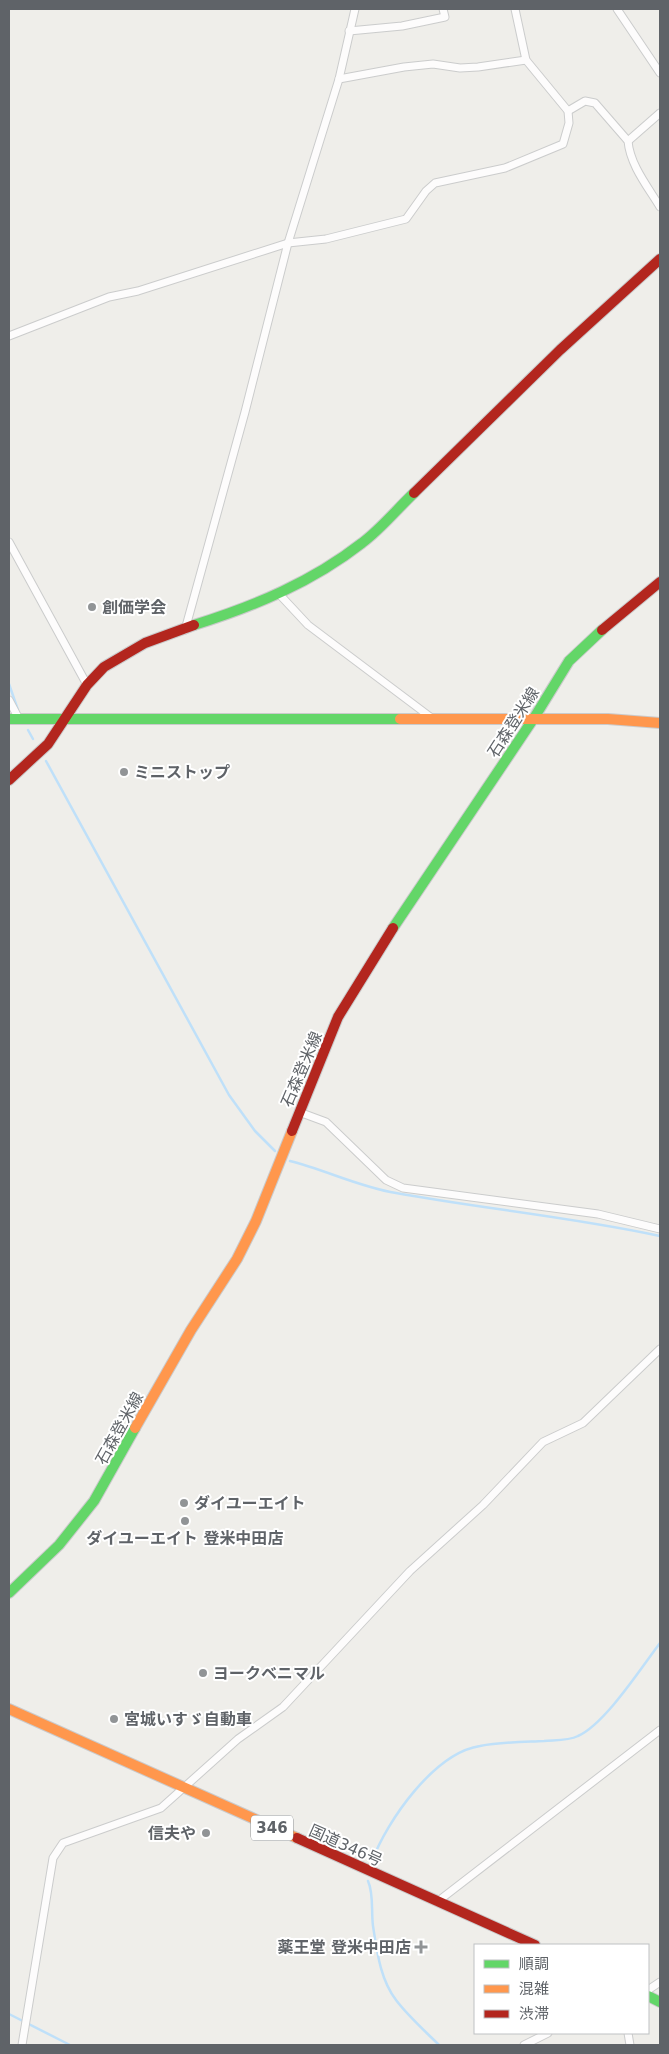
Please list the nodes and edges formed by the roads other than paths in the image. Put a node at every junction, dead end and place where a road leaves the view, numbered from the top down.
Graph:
1 (354, 9) edge
2 (443, 9) edge
3 (515, 9) edge
4 (617, 9) edge
5 (349, 31) junction
6 (526, 60) junction
7 (660, 73) edge
8 (339, 79) junction
9 (568, 111) junction
10 (660, 113) edge
11 (628, 141) junction
12 (660, 207) edge
13 (288, 243) junction
14 (660, 258) edge
15 (9, 336) edge
16 (9, 542) edge
17 (660, 582) edge
18 (280, 595) junction
19 (185, 630) junction
20 (86, 683) junction
21 (9, 700) edge
22 (534, 718) junction
23 (14, 719) edge
24 (66, 719) junction
25 (434, 719) junction
26 (660, 723) edge
27 (9, 780) edge
28 (299, 1112) junction
29 (660, 1229) edge
30 (660, 1349) edge
31 (9, 1593) edge
32 (9, 1709) edge
33 (660, 1730) edge
34 (182, 1787) junction
35 (437, 1902) junction
36 (533, 1944) edge
37 (660, 1982) edge
38 (649, 1989) edge
39 (546, 2034) edge
40 (22, 2045) edge
41 (524, 2045) edge

1 - 5 street
2 - 5 street
3 - 6 street
4 - 7 street
5 - 8 street
6 - 8 street
6 - 9 street
8 - 13 street
9 - 11 street
9 - 13 street
10 - 11 street
11 - 12 street
13 - 15 street
13 - 19 street
14 - 18 main road
16 - 20 street
17 - 22 main road, 石森登米線
18 - 19 main road
18 - 25 street
19 - 20 main road
20 - 24 main road
21 - 23 street
22 - 25 main road
22 - 26 main road
22 - 28 main road, 石森登米線
23 - 24 main road
24 - 25 main road
24 - 27 main road
28 - 29 street
28 - 31 main road, 石森登米線
30 - 34 street
32 - 34 main road, 国道346号 / 346
33 - 35 street
34 - 35 main road, 国道346号 / 346
34 - 40 street
35 - 36 main road, 国道346号 / 346
37 - 38 street
39 - 41 street

